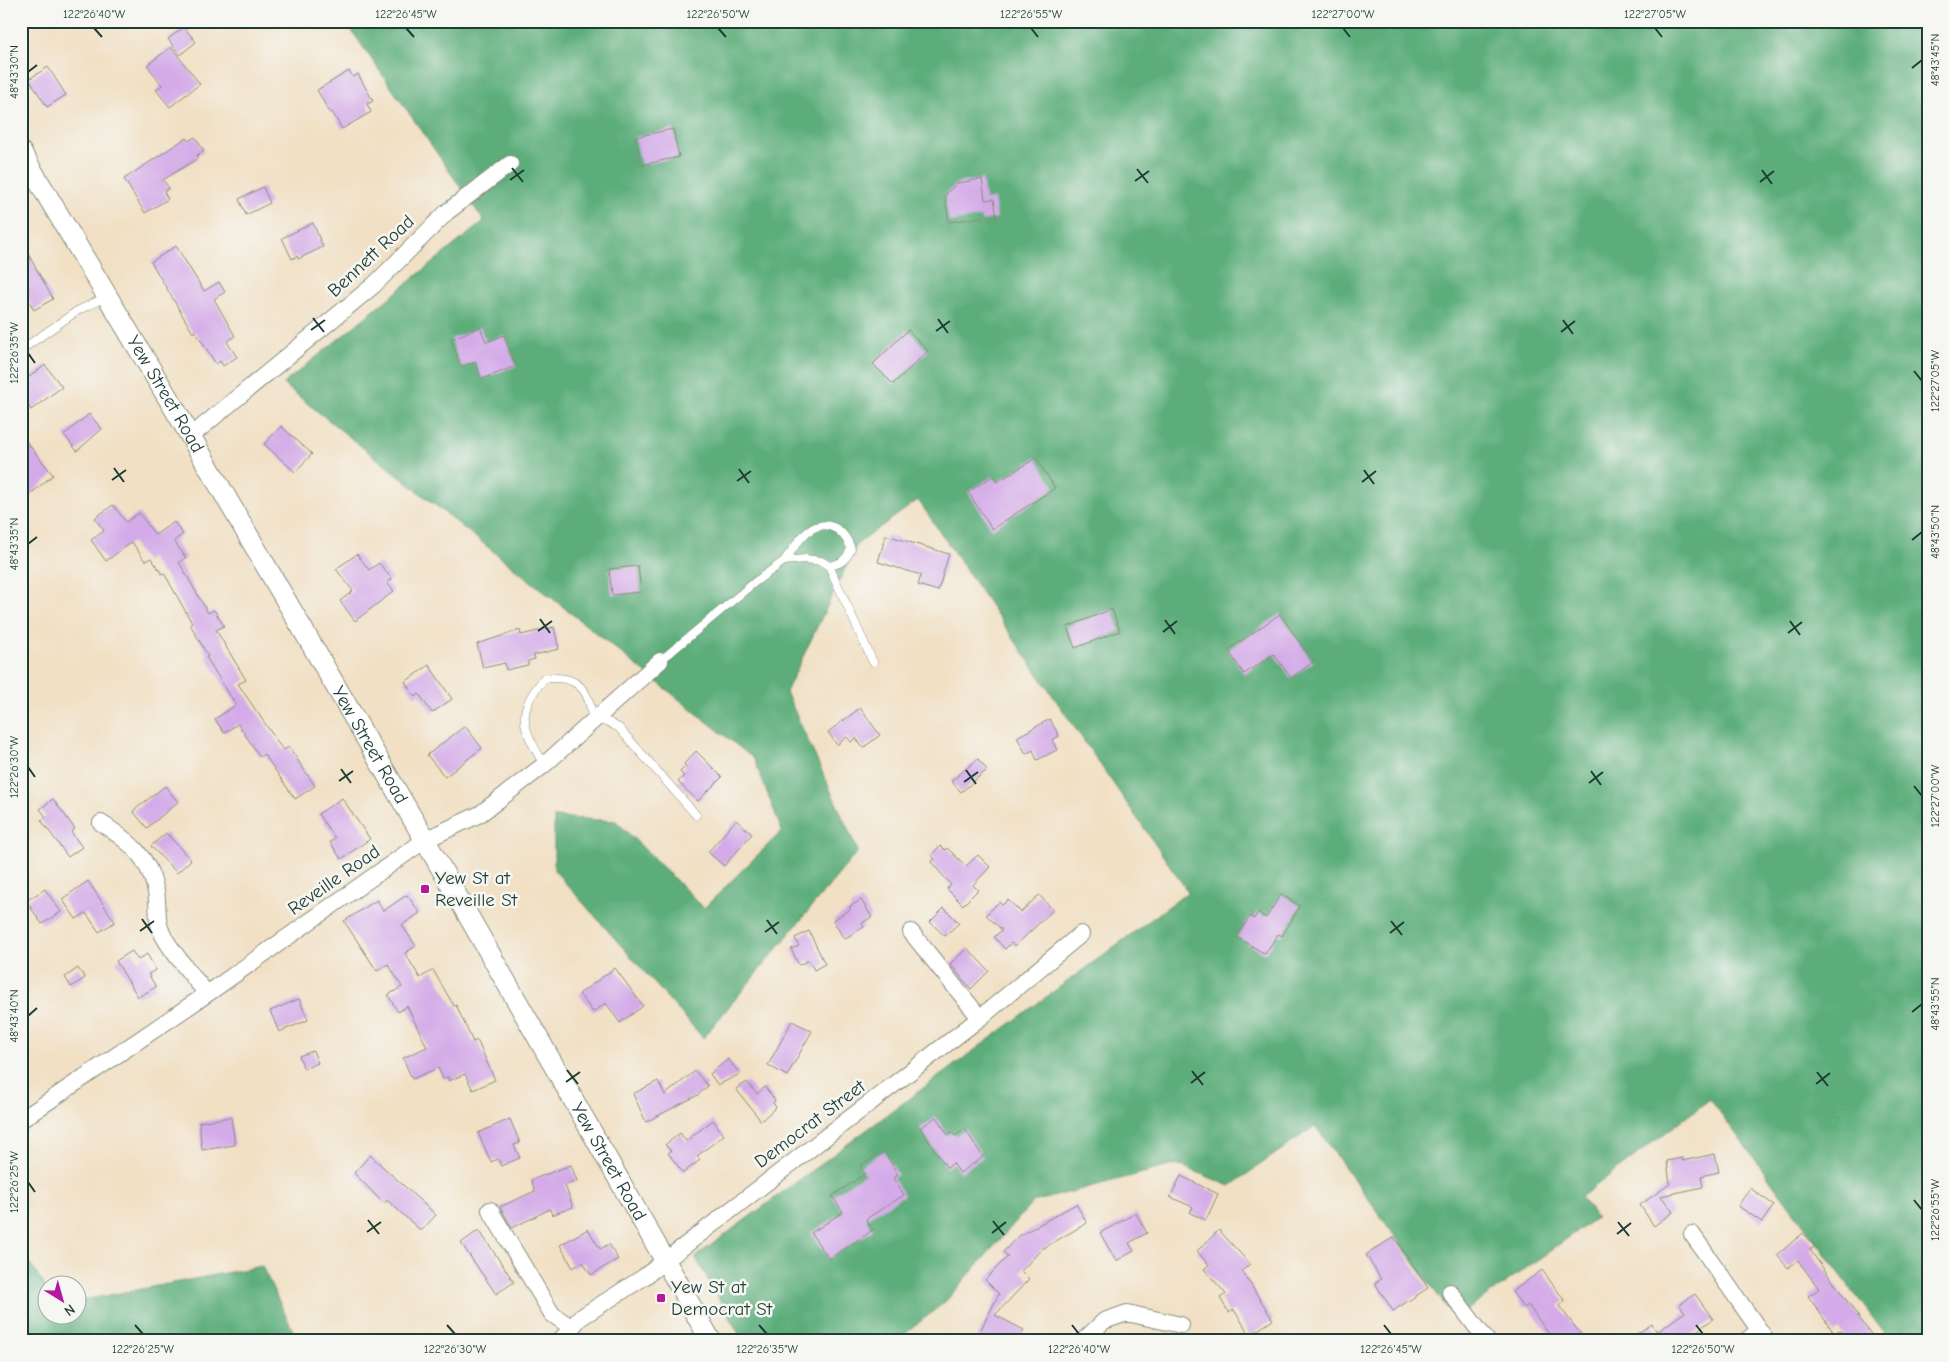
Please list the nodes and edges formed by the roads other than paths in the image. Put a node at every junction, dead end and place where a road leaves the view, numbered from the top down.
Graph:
1 (21, 152) edge
2 (510, 164) dead end
3 (108, 296) junction
4 (21, 350) edge
5 (191, 436) junction
6 (784, 562) junction
7 (829, 566) junction
8 (660, 662) joint
9 (873, 662) dead end
10 (592, 721) junction
11 (544, 765) junction
12 (696, 815) dead end
13 (101, 823) dead end
14 (425, 840) junction
15 (911, 932) dead end
16 (1081, 934) dead end
17 (207, 994) junction
18 (980, 1018) junction
19 (21, 1120) edge
20 (490, 1210) dead end
21 (1692, 1234) dead end
22 (664, 1260) junction
23 (1450, 1292) dead end
24 (1181, 1325) dead end
25 (572, 1328) junction
26 (1763, 1336) edge
27 (560, 1341) edge
28 (711, 1341) edge
29 (1083, 1341) edge
30 (1487, 1341) edge
31 (1746, 1341) edge

1 - 3 street, Yew Street Road
2 - 5 street, Bennett Road
3 - 4 lane
3 - 5 street, Yew Street Road
5 - 14 street, Yew Street Road
6 - 7 lane
6 - 7 lane
6 - 8 lane
7 - 9 lane
8 - 10 street, Reveille Road
10 - 11 street, Reveille Road
10 - 11 lane
10 - 12 lane
11 - 14 street, Reveille Road
13 - 17 street
14 - 17 street, Reveille Road
14 - 22 street, Yew Street Road
15 - 18 street
16 - 18 street, Democrat Street
17 - 19 street, Reveille Road
18 - 22 street, Democrat Street
20 - 25 street
21 - 26 street
22 - 25 street, Democrat Street
22 - 28 street, Yew Street Road
23 - 30 street
24 - 29 street
25 - 27 street, Democrat Street
26 - 31 street

